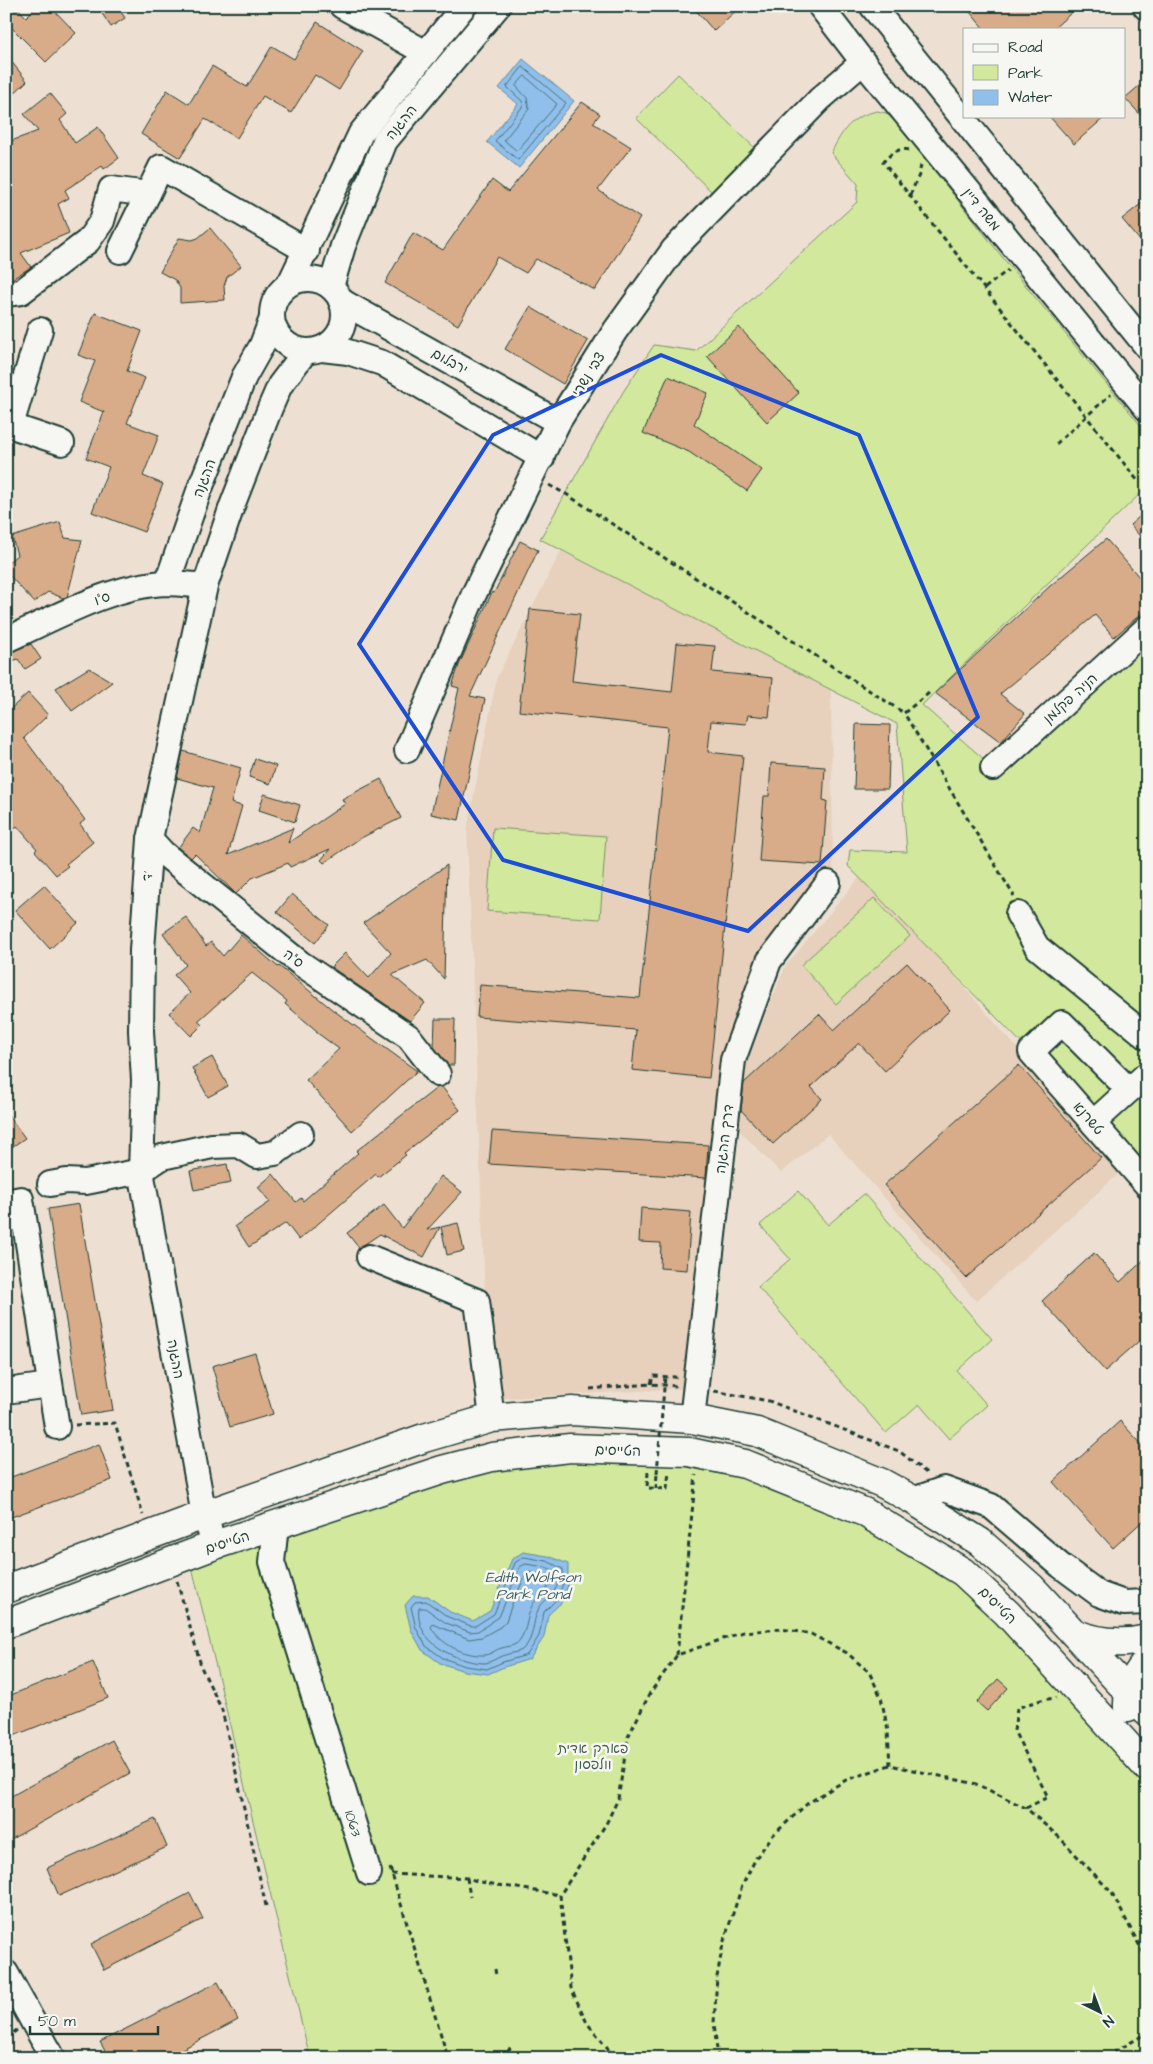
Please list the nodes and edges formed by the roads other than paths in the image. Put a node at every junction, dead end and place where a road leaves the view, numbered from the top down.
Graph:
1 (342, 6) edge
2 (464, 6) edge
3 (498, 6) edge
4 (820, 6) edge
5 (872, 6) edge
6 (426, 53) junction
7 (863, 62) junction
8 (148, 194) junction
9 (120, 251) dead end
10 (307, 251) junction
11 (290, 283) junction
12 (6, 294) edge
13 (336, 294) junction
14 (272, 321) junction
15 (40, 330) dead end
16 (1147, 347) edge
17 (314, 350) junction
18 (1147, 409) edge
19 (558, 422) junction
20 (8, 425) edge
21 (62, 443) dead end
22 (537, 467) junction
23 (167, 583) junction
24 (204, 586) junction
25 (1147, 628) edge
26 (6, 640) edge
27 (407, 750) dead end
28 (994, 768) dead end
29 (150, 839) junction
30 (828, 883) dead end
31 (1018, 914) road end
32 (1147, 1037) edge
33 (438, 1074) dead end
34 (1147, 1074) edge
35 (1129, 1090) junction
36 (1093, 1123) junction
37 (301, 1134) dead end
38 (142, 1171) junction
39 (50, 1184) dead end
40 (1147, 1185) edge
41 (6, 1202) edge
42 (369, 1257) dead end
43 (50, 1385) junction
44 (6, 1391) edge
45 (492, 1418) junction
46 (692, 1419) junction
47 (57, 1426) road end
48 (914, 1500) junction
49 (204, 1515) junction
50 (276, 1526) junction
51 (243, 1537) junction
52 (215, 1545) junction
53 (272, 1562) junction
54 (6, 1588) edge
55 (1147, 1602) edge
56 (6, 1624) edge
57 (1024, 1632) junction
58 (1074, 1633) junction
59 (1147, 1639) edge
60 (1147, 1661) edge
61 (1141, 1699) edge
62 (1147, 1761) edge
63 (1147, 1767) edge
64 (383, 1871) road end
65 (6, 1973) edge
66 (53, 2058) edge

1 - 6 street
2 - 6 street, ההגנה
3 - 13 street, ההגנה
4 - 7 street, משה דיין
5 - 16 street
6 - 10 street, ההגנה
7 - 18 street, משה דיין
7 - 19 street, צבי נשרי
8 - 9 street
8 - 10 street
8 - 12 street
10 - 11 street, ההגנה
11 - 13 street
11 - 14 street
13 - 17 street
13 - 19 street, ירבלום
14 - 17 street
14 - 23 street, ההגנה
15 - 20 street
17 - 22 street
17 - 24 street
19 - 22 street, צבי נשרי
20 - 21 street
22 - 27 street, צבי נשרי
23 - 24 street, ס"ו
23 - 26 street, ס"ו
24 - 29 street, ד'
25 - 28 street, הניה פקלמן
29 - 33 street, ס"ה
29 - 38 street, ד'
30 - 46 street, דרך ההגנה
31 - 32 street
34 - 35 street
35 - 36 street
35 - 36 street, טשרנא
36 - 40 street, טשרנא
37 - 38 street
38 - 39 street
38 - 49 street, ההגנה
41 - 43 street
42 - 45 street
43 - 44 street
43 - 47 street
45 - 46 main road
45 - 49 main road
46 - 48 main road
48 - 55 street
48 - 58 main road
49 - 52 street, ההגנה
49 - 54 main road
50 - 51 main road, הטייסים
50 - 53 street, 1063
50 - 57 main road, הטייסים
51 - 52 main road, הטייסים
51 - 53 street
52 - 56 main road, הטייסים
53 - 64 street, 1063
57 - 61 main road
57 - 63 main road, הטייסים
58 - 59 main road
58 - 61 main road
60 - 61 main road
61 - 62 main road
65 - 66 street

